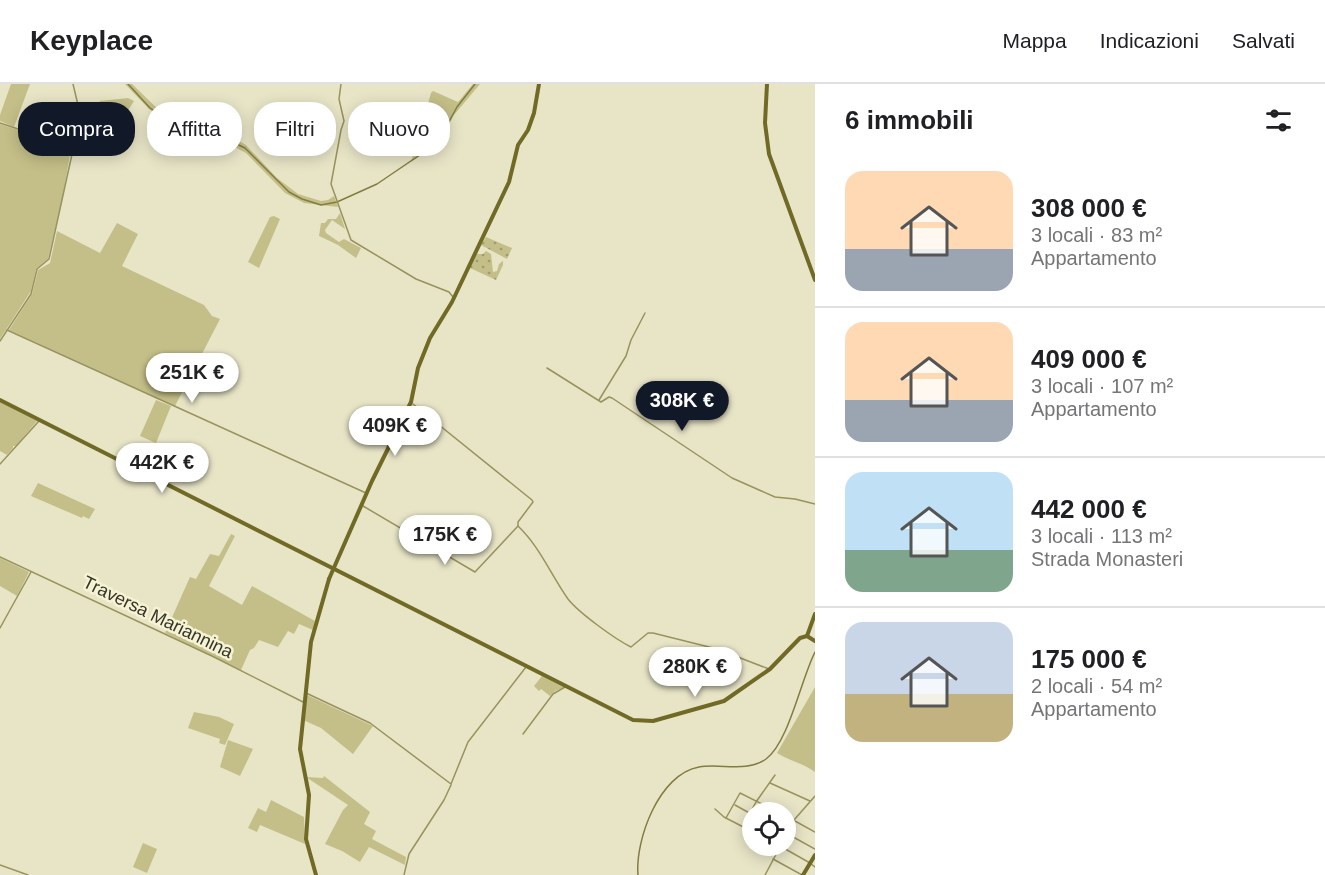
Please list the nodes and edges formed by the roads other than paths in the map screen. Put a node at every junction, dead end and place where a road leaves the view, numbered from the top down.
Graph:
1 (73, 84) edge
2 (341, 84) edge
3 (539, 84) edge
4 (767, 84) edge
5 (76, 102) edge
6 (0, 123) edge
7 (18, 129) edge
8 (70, 156) edge
9 (815, 280) edge
10 (454, 298) junction
11 (645, 313) dead end
12 (7, 330) junction
13 (0, 341) edge
14 (547, 368) dead end
15 (0, 400) edge
16 (599, 401) junction
17 (411, 402) junction
18 (40, 420) junction
19 (0, 464) edge
20 (367, 493) junction
21 (815, 504) edge
22 (362, 506) junction
23 (518, 526) junction
24 (0, 557) edge
25 (338, 560) junction
26 (321, 562) junction
27 (334, 568) junction
28 (31, 572) junction
29 (345, 573) junction
30 (330, 576) junction
31 (815, 614) edge
32 (0, 628) edge
33 (807, 636) junction
34 (815, 641) edge
35 (527, 666) junction
36 (770, 669) junction
37 (566, 686) junction
38 (305, 693) junction
39 (304, 702) junction
40 (523, 734) dead end
41 (775, 775) dead end
42 (770, 783) junction
43 (451, 784) junction
44 (815, 796) edge
45 (810, 801) junction
46 (756, 802) joint
47 (734, 804) junction
48 (742, 808) edge
49 (715, 809) dead end
50 (726, 818) junction
51 (796, 818) edge
52 (796, 821) edge
53 (742, 826) edge
54 (815, 832) edge
55 (796, 839) edge
56 (815, 849) edge
57 (796, 855) edge
58 (815, 855) edge
59 (775, 856) edge
60 (773, 859) junction
61 (810, 863) junction
62 (0, 865) edge
63 (815, 867) edge
64 (766, 874) edge
65 (28, 875) edge
66 (316, 875) edge
67 (404, 875) edge
68 (771, 875) edge
69 (803, 875) edge

1 - 5 street
2 - 10 street
3 - 10 main road
4 - 9 main road
6 - 7 street
8 - 12 street
10 - 17 main road
11 - 16 street
12 - 13 street
12 - 20 street
14 - 16 street
15 - 18 main road
16 - 21 street
17 - 20 main road
17 - 23 street
18 - 19 street
18 - 26 main road
20 - 22 main road
22 - 23 street
22 - 25 main road
23 - 36 street
24 - 28 street, Traversa Mariannina
25 - 26 main road
25 - 27 main road
25 - 29 main road
26 - 27 main road
26 - 30 main road
27 - 29 main road
27 - 30 main road
28 - 32 street
28 - 39 street, Traversa Mariannina
29 - 30 main road
29 - 35 main road
30 - 38 main road
31 - 33 main road
33 - 34 main road
33 - 36 main road
35 - 37 main road
35 - 43 street
36 - 37 main road
37 - 40 street
38 - 39 main road
38 - 43 street
39 - 66 main road
41 - 42 street
42 - 45 street
42 - 46 street
43 - 67 street
44 - 45 street
45 - 51 street
46 - 47 street
47 - 48 street
47 - 50 street
49 - 50 street
50 - 53 street
52 - 54 street
55 - 56 street
57 - 61 street
58 - 61 main road
59 - 60 street
60 - 64 street
60 - 69 street
61 - 63 street
61 - 69 main road
62 - 65 street
64 - 68 street

